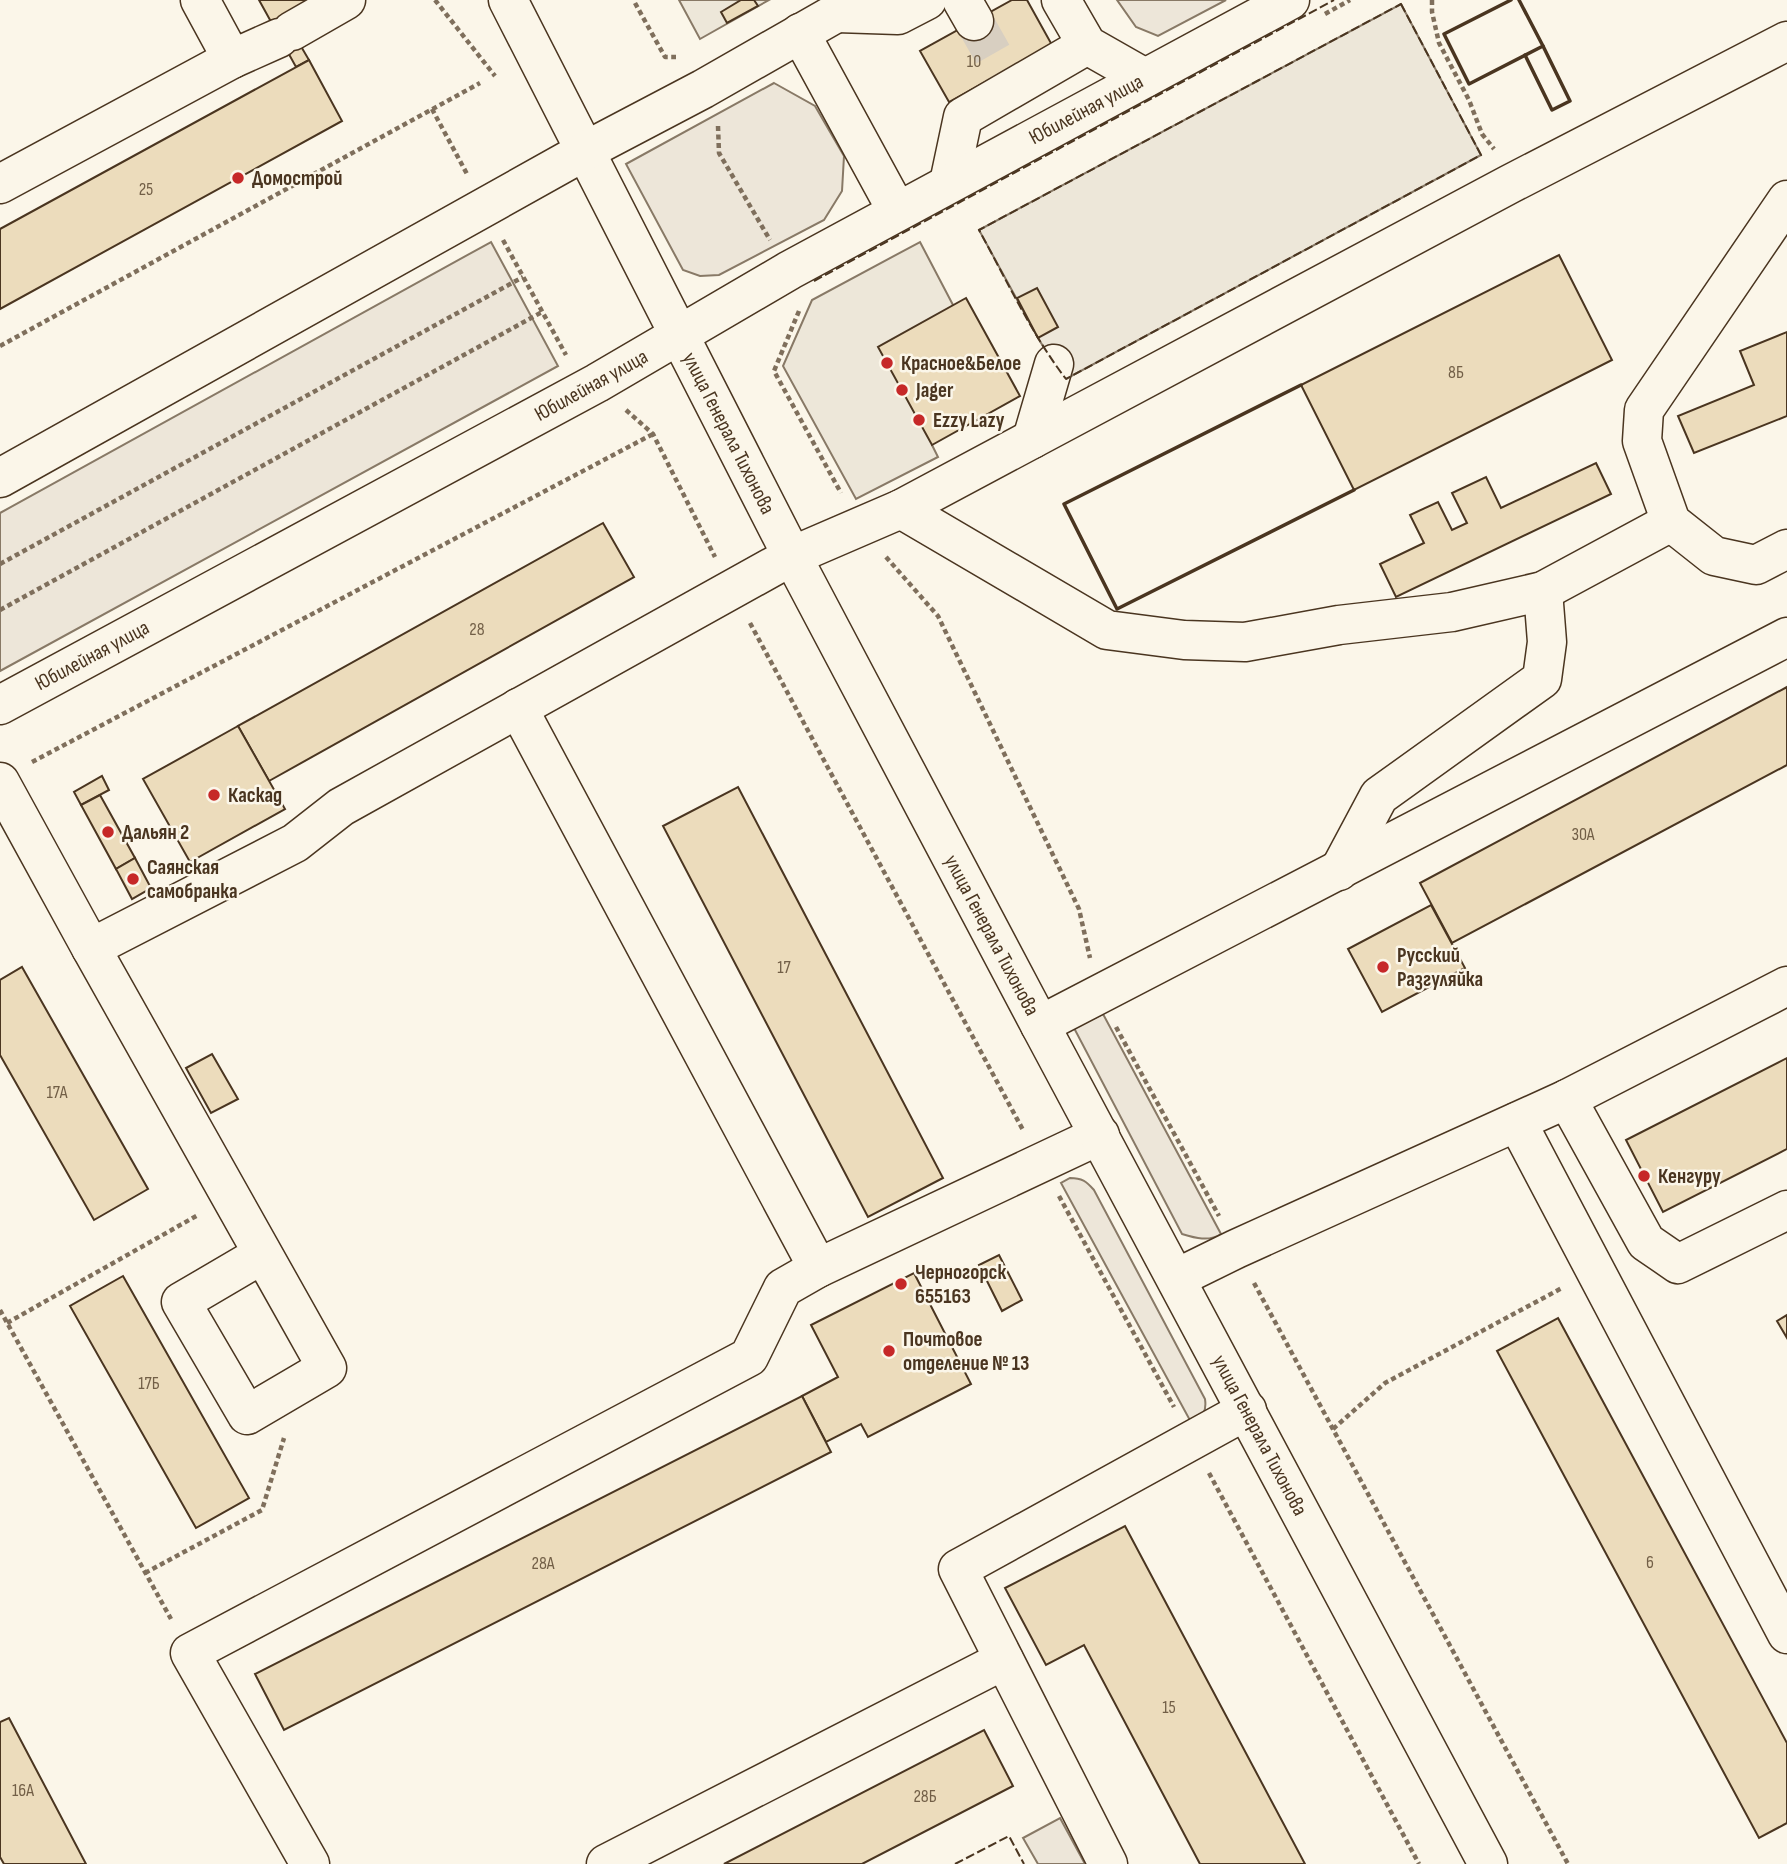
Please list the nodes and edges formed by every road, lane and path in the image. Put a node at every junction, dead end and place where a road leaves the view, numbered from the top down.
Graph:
1 (200, 0) edge
2 (346, 0) edge
3 (435, 0) edge
4 (508, 0) edge
5 (927, 0) edge
6 (1061, 0) edge
7 (1290, 0) edge
8 (1432, 0) edge
9 (635, 3) dead end
10 (848, 6) edge
11 (800, 33) junction
12 (1787, 41) edge
13 (1087, 45) junction
14 (686, 57) dead end
15 (232, 59) junction
16 (495, 76) dead end
17 (1145, 78) junction
18 (480, 83) dead end
19 (432, 109) junction
20 (717, 114) dead end
21 (585, 151) junction
22 (949, 183) junction
23 (0, 184) edge
24 (1510, 184) junction
25 (1787, 200) edge
26 (485, 207) junction
27 (897, 211) junction
28 (775, 249) dead end
29 (523, 277) junction
30 (542, 312) junction
31 (679, 335) junction
32 (0, 346) edge
33 (1054, 364) dead end
34 (774, 371) dead end
35 (597, 383) junction
36 (1032, 439) junction
37 (0, 478) edge
38 (901, 509) junction
39 (1671, 522) junction
40 (860, 527) junction
41 (1787, 549) edge
42 (792, 556) junction
43 (0, 564) edge
44 (1543, 592) junction
45 (0, 610) edge
46 (1787, 637) edge
47 (0, 705) edge
48 (518, 708) junction
49 (12, 774) edge
50 (9, 819) edge
51 (1339, 871) junction
52 (90, 947) junction
53 (1787, 986) edge
54 (1098, 995) junction
55 (1040, 1025) junction
56 (1567, 1099) junction
57 (1517, 1122) junction
58 (1100, 1135) junction
59 (230, 1197) junction
60 (1787, 1210) edge
61 (1236, 1249) junction
62 (263, 1254) junction
63 (818, 1268) junction
64 (1596, 1270) junction
65 (1177, 1278) junction
66 (0, 1310) edge
67 (7, 1323) junction
68 (300, 1384) junction
69 (1247, 1410) junction
70 (1333, 1430) junction
71 (145, 1573) junction
72 (1787, 1634) edge
73 (190, 1653) junction
74 (1004, 1660) junction
75 (310, 1864) edge
76 (606, 1864) edge
77 (1108, 1864) edge
78 (1488, 1864) edge
79 (1568, 1864) edge

1 - 15 main road
2 - 15 main road
3 - 16 path
4 - 21 main road, улица Генерала Тихонова
5 - 10 main road
6 - 13 main road
7 - 17 main road, Юбилейная улица
8 - 24 path
9 - 14 path
10 - 11 main road
11 - 21 main road
11 - 27 main road
12 - 24 main road
13 - 17 main road
13 - 22 main road
15 - 23 main road
17 - 22 main road, Юбилейная улица
18 - 19 path
19 - 26 path
19 - 32 path
20 - 28 path
21 - 26 main road
21 - 31 main road, улица Генерала Тихонова
22 - 27 main road, Юбилейная улица
24 - 36 main road
25 - 39 main road
26 - 29 path
26 - 37 main road
27 - 31 main road, Юбилейная улица
29 - 30 path
29 - 43 path
30 - 35 path
30 - 45 path
31 - 35 main road, Юбилейная улица
31 - 42 main road, улица Генерала Тихонова
33 - 36 main road
34 - 40 path
35 - 47 main road, Юбилейная улица
35 - 49 path
36 - 38 main road
38 - 40 main road
38 - 44 main road
39 - 41 main road
39 - 44 main road
40 - 42 main road
40 - 54 path
42 - 48 main road
42 - 55 main road, улица Генерала Тихонова
44 - 51 main road
46 - 51 main road
48 - 52 main road
48 - 63 main road
49 - 50 main road
50 - 52 main road
51 - 54 main road
52 - 59 main road
53 - 56 main road
54 - 55 main road
54 - 61 path
55 - 58 main road, улица Генерала Тихонова
56 - 57 main road
56 - 60 main road
57 - 61 main road
57 - 64 main road
58 - 63 main road
58 - 65 main road, улица Генерала Тихонова
59 - 62 main road
59 - 67 path
61 - 65 main road
61 - 70 path
62 - 68 main road
62 - 68 main road
63 - 73 main road
64 - 70 path
64 - 72 main road
65 - 69 main road, улица Генерала Тихонова
66 - 67 path
67 - 71 path
68 - 71 path
69 - 74 main road
69 - 78 main road, улица Генерала Тихонова
70 - 79 path
71 - 73 path
73 - 75 main road
74 - 76 main road
74 - 77 main road

